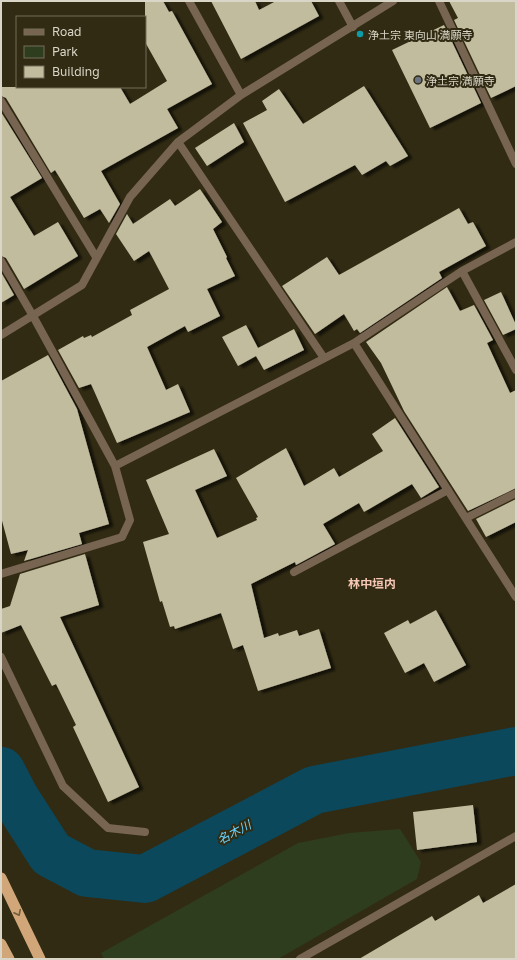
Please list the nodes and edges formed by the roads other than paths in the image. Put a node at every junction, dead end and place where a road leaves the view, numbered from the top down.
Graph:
1 (189, 1) edge
2 (339, 1) edge
3 (393, 1) edge
4 (439, 1) edge
5 (354, 27) junction
6 (241, 95) junction
7 (1, 101) edge
8 (178, 142) junction
9 (516, 164) edge
10 (516, 242) edge
11 (96, 257) junction
12 (1, 261) edge
13 (462, 271) junction
14 (33, 316) junction
15 (1, 335) edge
16 (354, 343) junction
17 (324, 358) junction
18 (516, 370) edge
19 (115, 466) junction
20 (448, 490) junction
21 (516, 493) edge
22 (466, 518) junction
23 (294, 572) dead end
24 (1, 574) edge
25 (516, 597) edge
26 (1, 657) edge
27 (145, 832) dead end
28 (516, 836) edge
29 (1, 878) edge
30 (1, 944) edge
31 (8, 958) edge
32 (40, 959) edge
33 (300, 959) edge

1 - 6 street
2 - 5 street
3 - 5 street
4 - 9 street
5 - 6 street
6 - 8 street
7 - 11 street
8 - 11 street
8 - 17 street
10 - 13 street
11 - 14 street
12 - 14 street
13 - 16 street
13 - 18 street
14 - 15 street
14 - 19 street
16 - 17 street
16 - 20 street
17 - 19 street
19 - 24 street
20 - 22 street
20 - 23 street
21 - 22 street
22 - 25 street
26 - 27 street
28 - 33 street
29 -> 32 highway
30 - 31 highway

